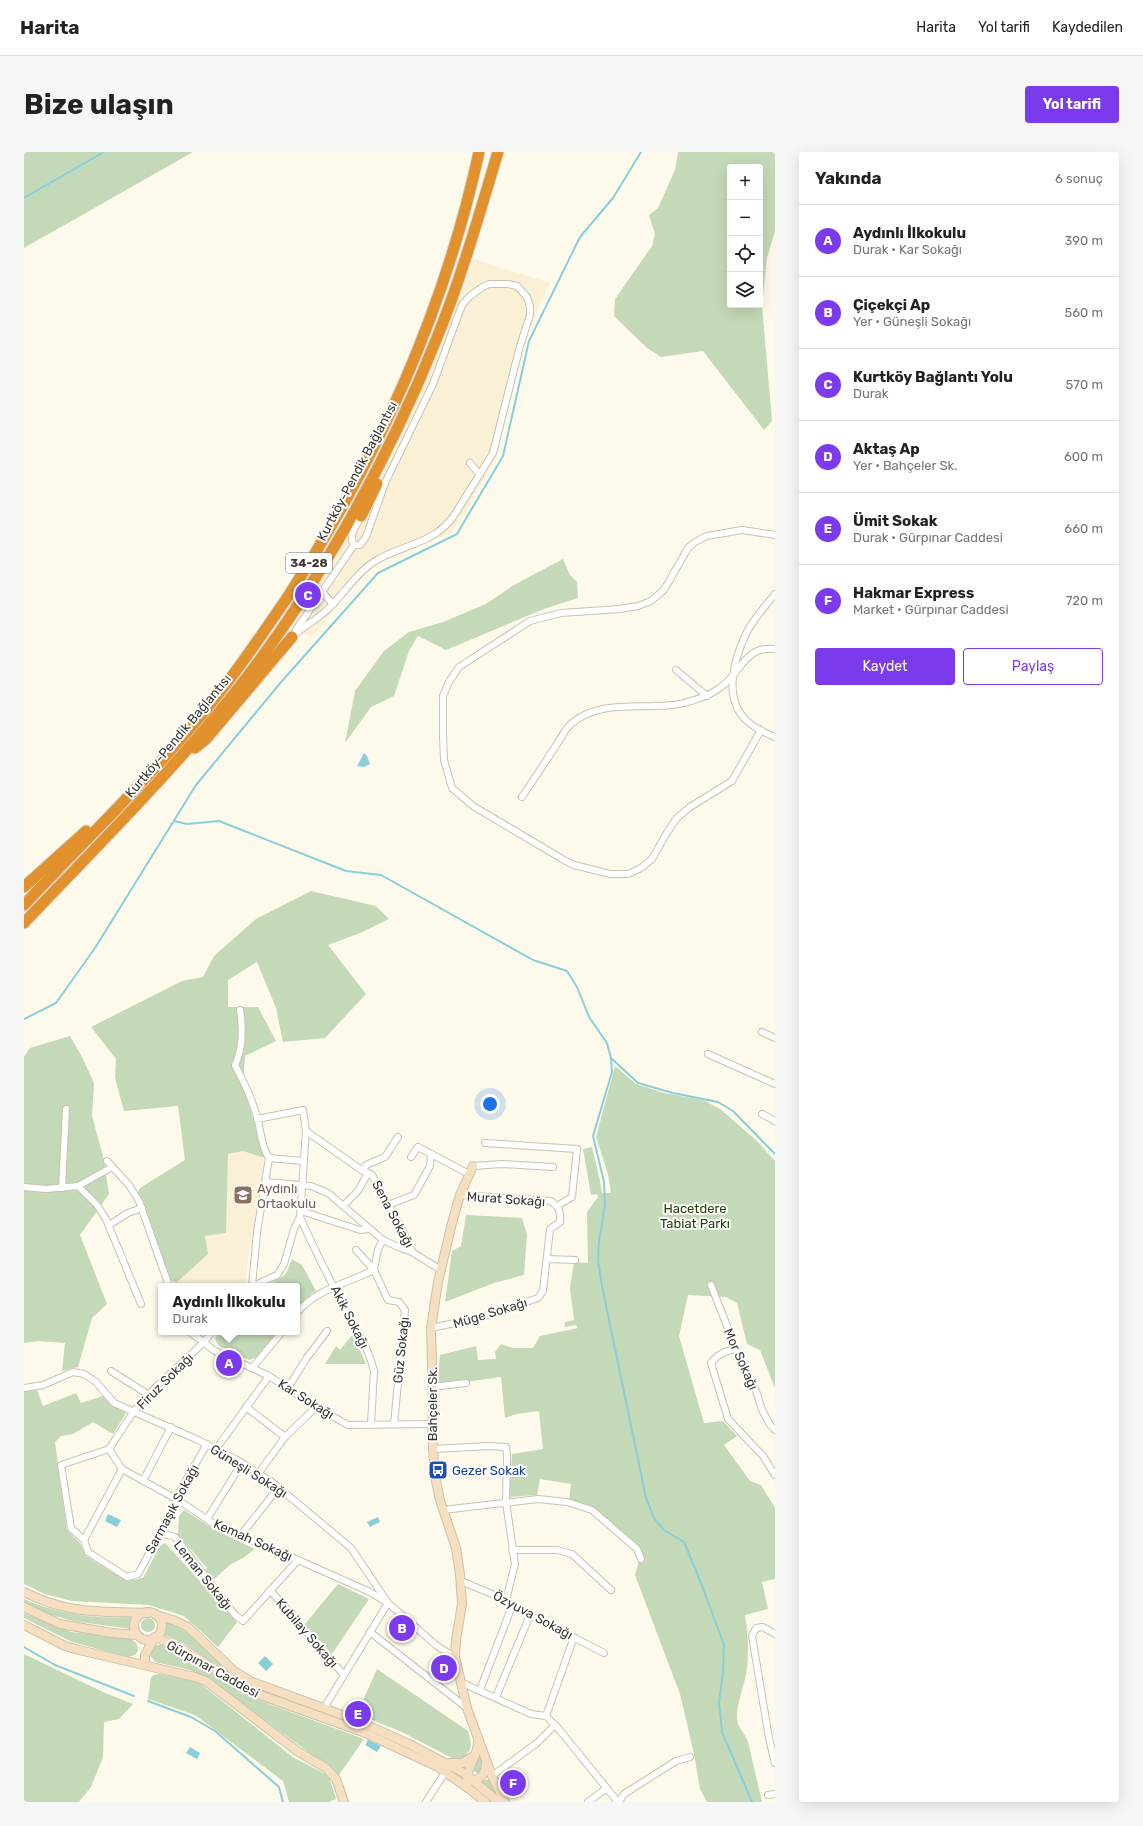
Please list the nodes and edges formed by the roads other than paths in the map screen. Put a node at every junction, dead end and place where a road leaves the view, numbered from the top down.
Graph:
1 (479, 152) edge
2 (498, 152) edge
3 (455, 286) junction
4 (470, 464) dead end
5 (480, 475) junction
6 (361, 516) joint
7 (775, 535) edge
8 (354, 545) junction
9 (323, 593) junction
10 (775, 594) edge
11 (333, 604) junction
12 (292, 637) junction
13 (775, 649) edge
14 (676, 670) dead end
15 (732, 676) junction
16 (707, 696) junction
17 (760, 730) junction
18 (775, 737) edge
19 (179, 759) junction
20 (133, 793) junction
21 (522, 797) dead end
22 (24, 887) edge
23 (48, 898) junction
24 (24, 905) edge
25 (24, 923) edge
26 (24, 931) edge
27 (240, 1010) dead end
28 (762, 1032) dead end
29 (775, 1038) edge
30 (708, 1054) dead end
31 (775, 1084) edge
32 (66, 1109) dead end
33 (762, 1114) dead end
34 (257, 1119) junction
35 (775, 1121) edge
36 (306, 1131) junction
37 (398, 1137) dead end
38 (485, 1143) dead end
39 (431, 1154) junction
40 (411, 1157) dead end
41 (269, 1158) junction
42 (107, 1161) dead end
43 (303, 1161) junction
44 (112, 1167) junction
45 (553, 1167) dead end
46 (471, 1170) junction
47 (366, 1172) junction
48 (266, 1182) junction
49 (301, 1185) junction
50 (78, 1186) junction
51 (24, 1187) edge
52 (62, 1188) junction
53 (460, 1195) junction
54 (388, 1205) junction
55 (343, 1206) junction
56 (557, 1206) junction
57 (142, 1208) junction
58 (301, 1214) junction
59 (560, 1222) joint
60 (109, 1225) junction
61 (369, 1229) junction
62 (383, 1240) junction
63 (356, 1250) dead end
64 (412, 1252) junction
65 (547, 1259) junction
66 (575, 1260) dead end
67 (374, 1270) junction
68 (441, 1270) junction
69 (168, 1283) edge
70 (253, 1283) edge
71 (259, 1283) edge
72 (711, 1285) dead end
73 (334, 1287) junction
74 (141, 1304) dead end
75 (300, 1309) edge
76 (431, 1328) junction
77 (328, 1331) dead end
78 (194, 1335) edge
79 (210, 1335) edge
80 (280, 1335) edge
81 (203, 1343) junction
82 (736, 1349) junction
83 (252, 1368) junction
84 (111, 1371) dead end
85 (268, 1376) junction
86 (466, 1383) dead end
87 (432, 1387) junction
88 (24, 1388) edge
89 (288, 1388) junction
90 (149, 1395) junction
91 (246, 1407) junction
92 (316, 1407) junction
93 (134, 1411) junction
94 (371, 1424) junction
95 (394, 1424) junction
96 (433, 1424) junction
97 (171, 1427) junction
98 (775, 1430) edge
99 (285, 1436) junction
100 (207, 1444) junction
101 (109, 1449) junction
102 (216, 1449) junction
103 (432, 1449) junction
104 (242, 1463) junction
105 (122, 1469) junction
106 (258, 1474) junction
107 (775, 1474) edge
108 (143, 1481) junction
109 (278, 1488) junction
110 (178, 1500) junction
111 (506, 1502) junction
112 (444, 1510) junction
113 (207, 1519) junction
114 (161, 1533) junction
115 (241, 1535) junction
116 (84, 1540) junction
117 (512, 1550) junction
118 (642, 1559) dead end
119 (298, 1560) junction
120 (461, 1581) junction
121 (270, 1590) junction
122 (611, 1590) dead end
123 (24, 1592) edge
124 (506, 1600) junction
125 (388, 1603) junction
126 (512, 1606) junction
127 (24, 1607) edge
128 (147, 1613) junction
129 (530, 1615) junction
130 (156, 1616) junction
131 (24, 1625) edge
132 (370, 1632) junction
133 (775, 1634) edge
134 (138, 1636) junction
135 (574, 1637) junction
136 (154, 1638) junction
137 (604, 1653) dead end
138 (455, 1657) junction
139 (145, 1665) junction
140 (344, 1675) junction
141 (460, 1682) junction
142 (480, 1690) junction
143 (496, 1697) junction
144 (324, 1708) junction
145 (467, 1708) junction
146 (546, 1716) junction
147 (555, 1725) junction
148 (477, 1736) junction
149 (477, 1753) junction
150 (485, 1757) junction
151 (690, 1757) dead end
152 (443, 1761) junction
153 (775, 1763) edge
154 (446, 1771) junction
155 (492, 1776) junction
156 (470, 1779) junction
157 (607, 1788) junction
158 (472, 1791) junction
159 (775, 1794) edge
160 (768, 1795) dead end
161 (344, 1802) edge
162 (426, 1802) edge
163 (485, 1802) edge
164 (498, 1802) edge
165 (505, 1802) edge
166 (588, 1802) edge
167 (618, 1802) edge

1 - 20 highway, Kurtköy-Pendik Bağlantısı / 34-28
2 - 3 highway, Kurtköy-Pendik Bağlantısı / 34-28
3 - 6 highway
3 - 19 highway, Kurtköy-Pendik Bağlantısı / 34-28
4 - 5 street
5 - 8 street
5 - 11 street
6 - 8 street
7 - 17 street
8 - 9 street
9 - 11 street
9 - 12 street
10 - 15 street
11 - 12 street
12 - 19 highway
13 - 15 street
14 - 16 street
15 - 16 street
15 - 17 street
16 - 21 street
17 - 18 street
19 - 23 highway, Kurtköy-Pendik Bağlantısı / 34-28
20 - 22 highway
20 - 24 highway, Kurtköy-Pendik Bağlantısı / 34-28
23 - 25 highway, Kurtköy-Pendik Bağlantısı / 34-28
23 - 26 highway
27 - 34 street
28 - 29 street
30 - 31 street
32 - 52 street
33 - 35 street
34 - 36 street
34 - 41 street
36 - 43 street
36 - 47 street, Sena Sokağı
37 - 47 street
38 - 56 street
39 - 40 street
39 - 46 street
39 - 54 street
41 - 43 street
41 - 48 street
42 - 44 street
43 - 49 street
44 - 50 street
44 - 57 street
45 - 46 street
46 - 53 main road, Bahçeler Sk.
47 - 54 street, Sena Sokağı
47 - 55 street
48 - 49 street
48 - 70 street
49 - 55 street
49 - 58 street
50 - 52 street
50 - 60 street
51 - 52 street
53 - 56 street, Murat Sokağı
53 - 68 main road, Bahçeler Sk.
54 - 64 street, Sena Sokağı
55 - 61 street
56 - 59 street, Murat Sokağı
57 - 60 street
57 - 69 street
58 - 61 street
58 - 71 street
58 - 73 street, Akik Sokağı
59 - 65 street, Müge Sokağı
60 - 74 street
61 - 62 street
62 - 64 street
62 - 67 street
63 - 67 street, Güz Sokağı
64 - 68 street, Sena Sokağı
65 - 66 street
65 - 76 street, Müge Sokağı
67 - 73 street
67 - 95 street, Güz Sokağı
68 - 76 main road, Bahçeler Sk.
72 - 82 street, Mor Sokağı
73 - 75 street
73 - 94 street, Akik Sokağı
76 - 87 main road, Bahçeler Sk.
77 - 89 street
78 - 81 street, Kar Sokağı
79 - 81 street, Firuz Sokağı
80 - 83 street
81 - 83 street, Kar Sokağı
81 - 90 street, Firuz Sokağı
82 - 98 street, Mor Sokağı
82 - 107 street
83 - 85 street, Kar Sokağı
84 - 90 street
85 - 89 street, Kar Sokağı
85 - 91 street
86 - 87 street
87 - 96 main road, Bahçeler Sk.
88 - 93 street, Güneşli Sokağı
89 - 92 street, Kar Sokağı
90 - 93 street, Firuz Sokağı
91 - 99 street
91 - 102 street
92 - 94 street, Kar Sokağı
92 - 99 street
93 - 97 street, Güneşli Sokağı
93 - 101 street, Firuz Sokağı
94 - 95 street, Kar Sokağı
95 - 96 street, Kar Sokağı
96 - 103 main road, Bahçeler Sk.
97 - 100 street, Güneşli Sokağı
97 - 108 street
99 - 106 street
100 - 102 street, Güneşli Sokağı
100 - 110 street, Sarmaşık Sokağı
101 - 105 street, Kemah Sokağı
101 - 116 street
102 - 104 street, Güneşli Sokağı
103 - 111 street
103 - 112 main road, Bahçeler Sk.
104 - 106 street, Güneşli Sokağı
104 - 113 street
105 - 108 street, Kemah Sokağı
105 - 116 street
106 - 109 street, Güneşli Sokağı
108 - 110 street, Kemah Sokağı
109 - 115 street
109 - 125 street, Güneşli Sokağı
110 - 113 street, Kemah Sokağı
110 - 114 street, Sarmaşık Sokağı
111 - 112 street
111 - 117 street
111 - 118 street
112 - 120 main road, Bahçeler Sk.
113 - 115 street, Kemah Sokağı
114 - 116 street, Sarmaşık Sokağı
114 - 121 street, Leman Sokağı
115 - 119 street, Kemah Sokağı
117 - 122 street
117 - 124 street
119 - 121 street
119 - 125 street, Kemah Sokağı
120 - 124 street, Özyuva Sokağı
120 - 138 main road, Bahçeler Sk.
121 - 140 street, Kubilay Sokağı
123 - 128 main road
124 - 126 street, Özyuva Sokağı
125 - 132 street
125 - 138 street, Güneşli Sokağı
126 - 129 street, Özyuva Sokağı
126 - 142 street
127 - 134 main road
128 - 130 main road
128 - 134 main road
129 - 135 street, Özyuva Sokağı
129 - 143 street
130 - 136 main road
130 - 144 main road, Gürpınar Caddesi
131 - 139 main road
132 - 140 street
132 - 145 street
133 - 153 street
134 - 136 main road
134 - 139 main road
135 - 137 street, Özyuva Sokağı
135 - 146 street
136 - 139 main road
136 - 154 main road, Gürpınar Caddesi
138 - 141 main road, Bahçeler Sk.
139 - 161 main road
140 - 144 street
141 - 142 street
141 - 145 main road, Bahçeler Sk.
142 - 143 street
143 - 146 street
144 - 152 main road, Gürpınar Caddesi
145 - 148 main road, Bahçeler Sk.
146 - 147 street
147 - 155 street
147 - 157 street
148 - 149 main road
148 - 150 main road, Bahçeler Sk.
149 - 152 main road
149 - 156 main road
150 - 155 main road, Bahçeler Sk.
150 - 156 main road
151 - 167 street
152 - 156 main road, Gürpınar Caddesi
154 - 156 main road
154 - 158 main road, Gürpınar Caddesi
154 - 162 street
155 - 165 main road, Bahçeler Sk.
156 - 158 main road
156 - 164 main road, Gürpınar Caddesi
157 - 166 street
157 - 167 street
158 - 163 main road, Gürpınar Caddesi
159 - 160 street

